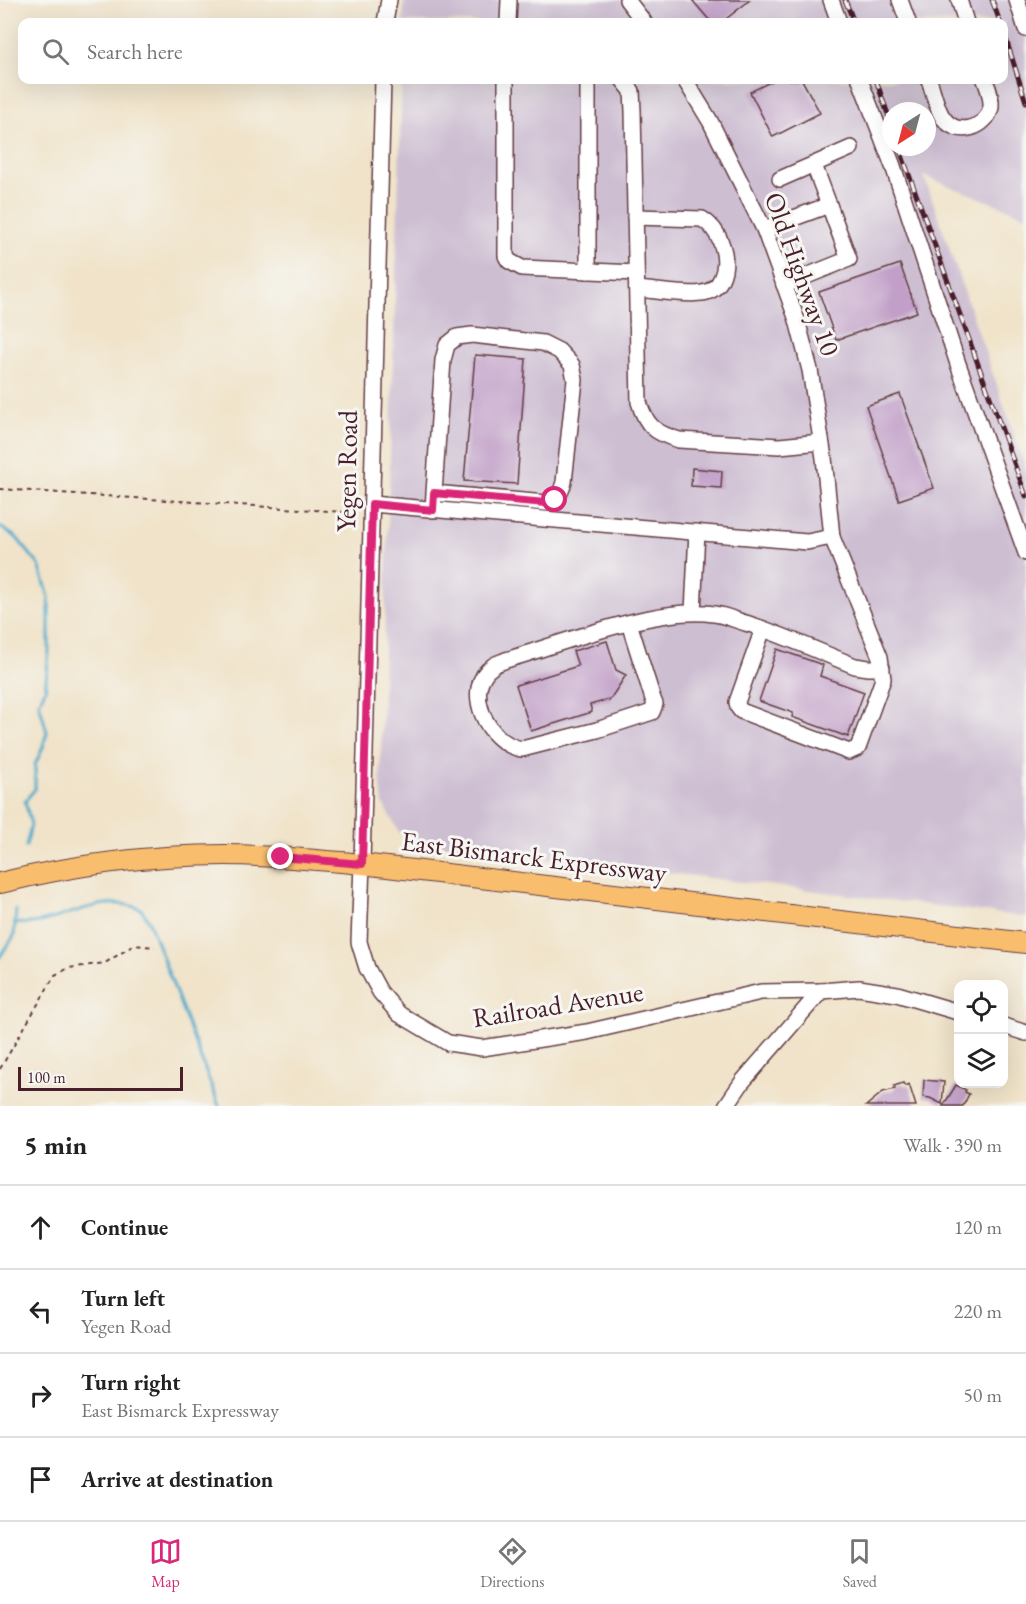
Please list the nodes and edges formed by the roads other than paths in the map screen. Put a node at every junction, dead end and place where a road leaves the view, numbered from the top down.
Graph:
1 (389, 0) edge
2 (509, 0) edge
3 (627, 0) edge
4 (831, 0) edge
5 (900, 0) edge
6 (959, 0) edge
7 (1017, 0) edge
8 (386, 18) edge
9 (508, 18) edge
10 (641, 18) edge
11 (838, 18) edge
12 (907, 18) edge
13 (965, 18) edge
14 (1026, 29) edge
15 (383, 84) edge
16 (506, 84) edge
17 (588, 84) edge
18 (626, 84) edge
19 (687, 84) edge
20 (862, 84) edge
21 (931, 84) edge
22 (986, 84) edge
23 (851, 148) dead end
24 (814, 165) junction
25 (780, 179) dead end
26 (829, 205) junction
27 (635, 217) junction
28 (764, 229) junction
29 (588, 271) junction
30 (636, 273) junction
31 (784, 285) junction
32 (637, 289) junction
33 (821, 442) junction
34 (434, 493) junction
35 (372, 509) junction
36 (433, 510) junction
37 (697, 532) junction
38 (832, 537) junction
39 (1026, 553) edge
40 (693, 612) junction
41 (629, 623) junction
42 (763, 629) junction
43 (882, 668) junction
44 (362, 864) junction
45 (0, 883) edge
46 (1026, 943) edge
47 (821, 991) junction
48 (954, 1011) edge
49 (1008, 1027) edge
50 (1026, 1033) edge
51 (726, 1106) edge

1 - 8 street
2 - 9 street
3 - 10 street
4 - 11 street
5 - 12 street
6 - 13 street
7 - 14 street
15 - 35 street, Yegen Road
16 - 29 street
17 - 29 street
18 - 27 street
19 - 28 street, Old Highway 10
20 - 39 street
21 - 22 street
23 - 24 street
24 - 25 street
24 - 26 street
26 - 28 street
26 - 31 street
27 - 30 street
27 - 32 street
28 - 31 street, Old Highway 10
29 - 30 street
30 - 32 street
31 - 33 street, Old Highway 10
32 - 33 street
33 - 38 street, Old Highway 10
34 - 34 street
34 - 36 street
35 - 36 street
35 - 44 street, Yegen Road
36 - 37 street
37 - 38 street
37 - 40 street
38 - 43 street, Old Highway 10
40 - 41 street
40 - 42 street
41 - 41 street
42 - 43 street
42 - 43 street
44 - 45 main road, East Bismarck Expressway
44 - 46 main road, East Bismarck Expressway
44 - 47 street, Railroad Avenue
47 - 48 street, Railroad Avenue
47 - 51 street
49 - 50 street

